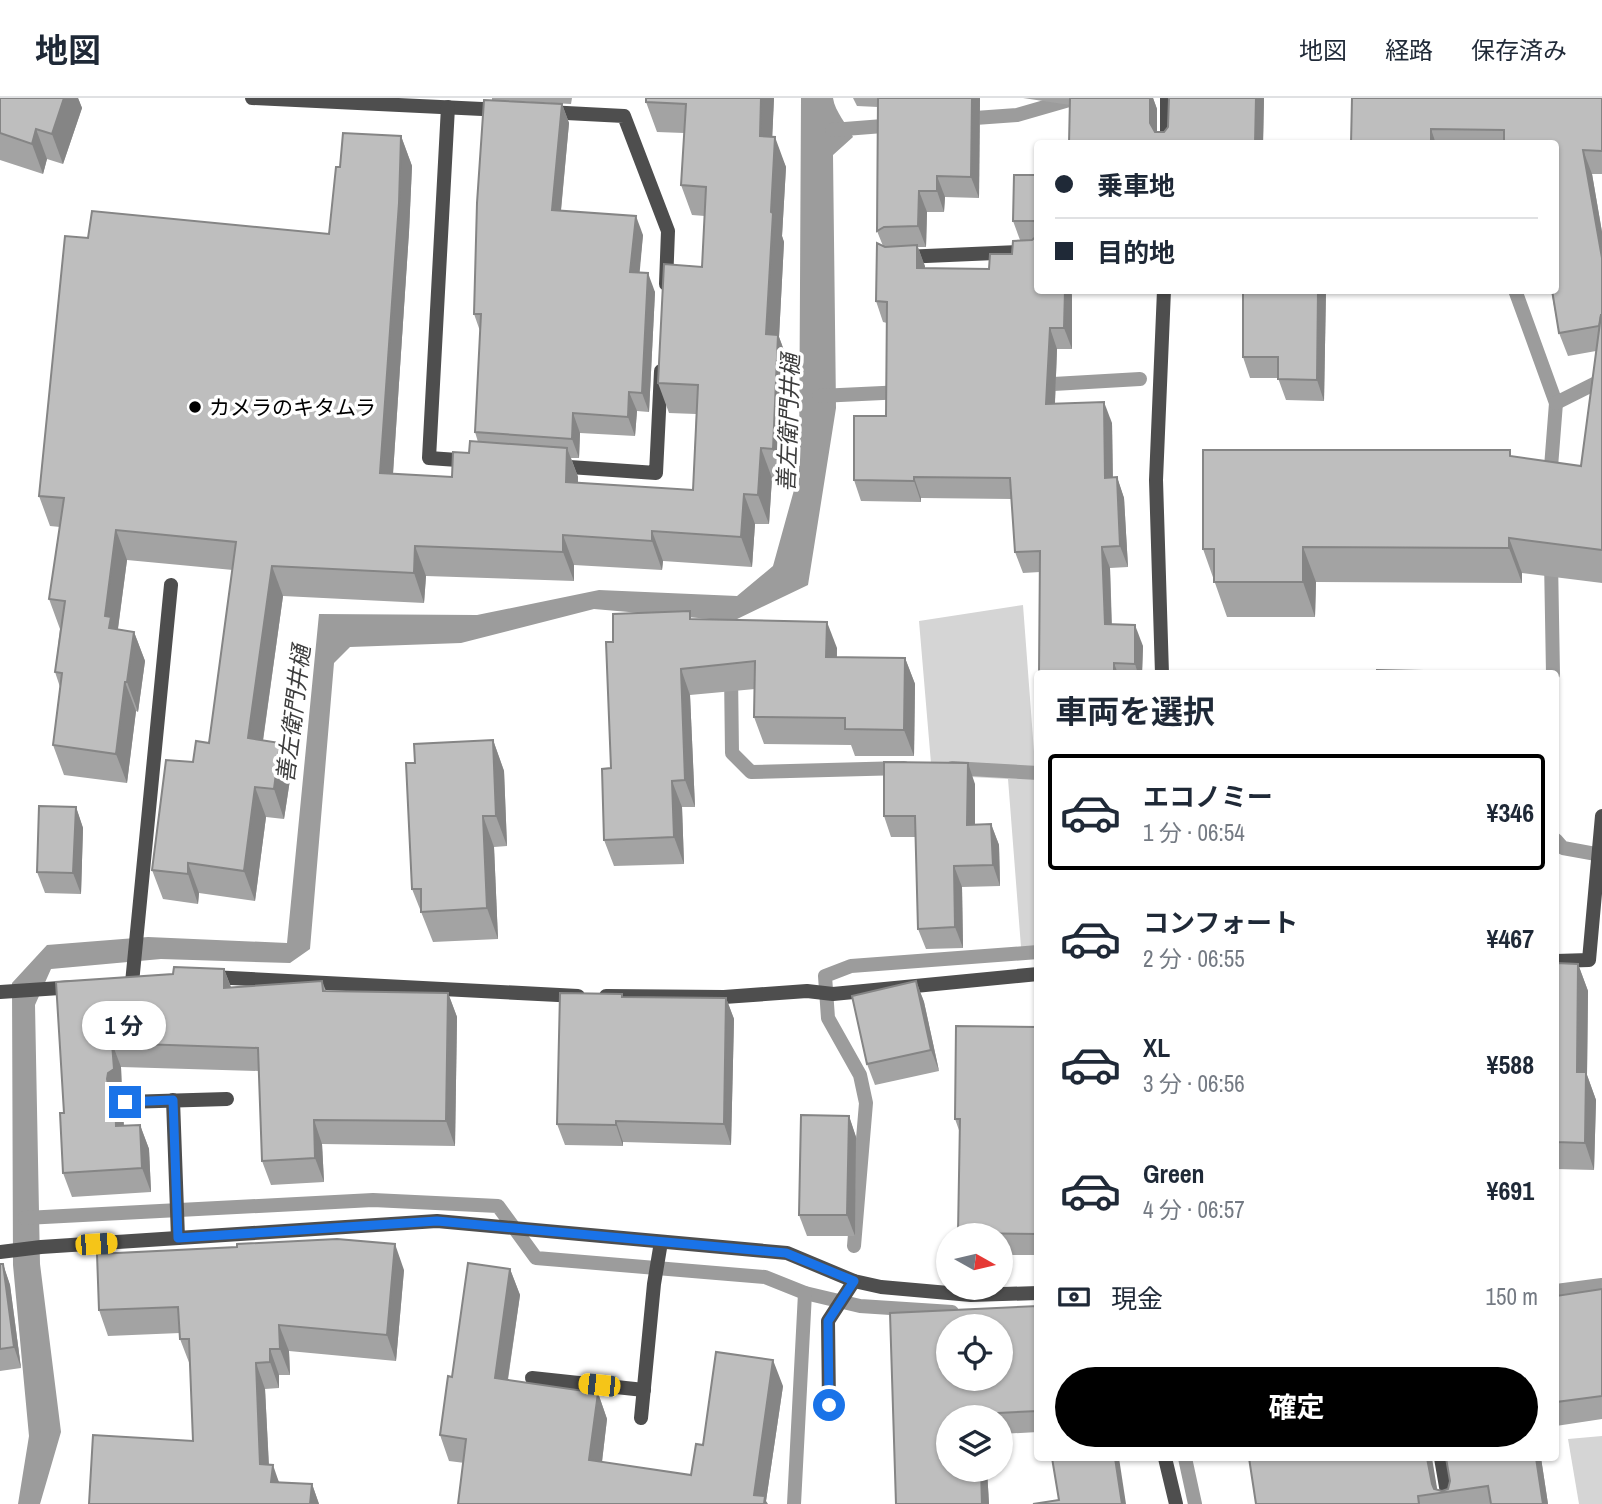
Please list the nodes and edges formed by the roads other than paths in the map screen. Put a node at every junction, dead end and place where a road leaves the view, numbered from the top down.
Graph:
1 (252, 98) edge
2 (1167, 98) edge
3 (448, 107) junction
4 (1167, 140) edge
5 (1034, 251) edge
6 (892, 258) edge
7 (1164, 294) edge
8 (665, 298) edge
9 (662, 352) edge
10 (483, 461) edge
11 (536, 465) edge
12 (172, 584) dead end
13 (1162, 670) edge
14 (1602, 816) edge
15 (1559, 961) edge
16 (1034, 974) edge
17 (196, 978) edge
18 (132, 979) edge
19 (96, 985) edge
20 (4, 992) edge
21 (228, 1099) dead end
22 (173, 1100) junction
23 (125, 1102) dead end
24 (178, 1238) junction
25 (662, 1242) junction
26 (6, 1251) edge
27 (854, 1281) junction
28 (1034, 1293) edge
29 (532, 1378) dead end
30 (644, 1390) junction
31 (829, 1405) dead end
32 (640, 1418) dead end
33 (1166, 1461) edge
34 (1442, 1461) edge
35 (1176, 1504) edge
36 (1449, 1504) edge

1 - 3 street
2 - 4 street
3 - 8 street
3 - 10 street
5 - 6 street
7 - 13 street
9 - 11 street
12 - 18 street
14 - 15 street
16 - 17 street
19 - 20 street
21 - 22 street
22 - 23 street
22 - 24 street
24 - 25 street
24 - 26 street
25 - 27 street
25 - 30 street
27 - 28 street
27 - 31 street
29 - 30 street
30 - 32 street
33 - 35 street
34 - 36 street

